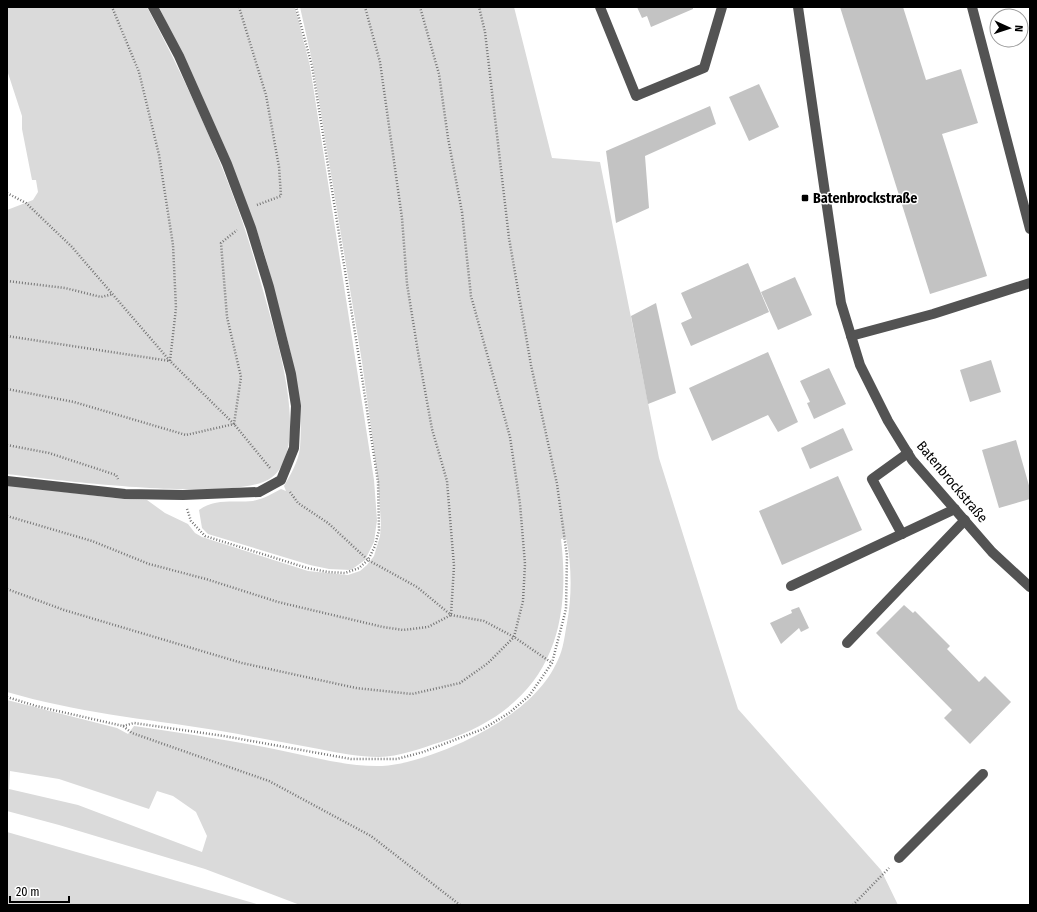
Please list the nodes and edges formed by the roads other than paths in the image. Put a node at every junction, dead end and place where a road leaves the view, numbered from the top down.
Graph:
1 (153, 7) edge
2 (600, 7) edge
3 (722, 7) edge
4 (798, 7) edge
5 (972, 7) edge
6 (1030, 229) edge
7 (1030, 283) edge
8 (851, 336) junction
9 (908, 454) junction
10 (7, 481) edge
11 (955, 509) junction
12 (965, 520) junction
13 (902, 534) junction
14 (791, 586) dead end
15 (1030, 587) edge
16 (847, 643) dead end
17 (983, 774) dead end
18 (899, 858) road end

1 - 10 street
2 - 3 street
4 - 8 street, Batenbrockstraße
5 - 6 street
7 - 8 street
8 - 9 street, Batenbrockstraße
9 - 11 street, Batenbrockstraße
9 - 13 street
11 - 12 street, Batenbrockstraße
11 - 13 street
12 - 15 street, Batenbrockstraße
12 - 16 street
13 - 14 street
17 - 18 street

